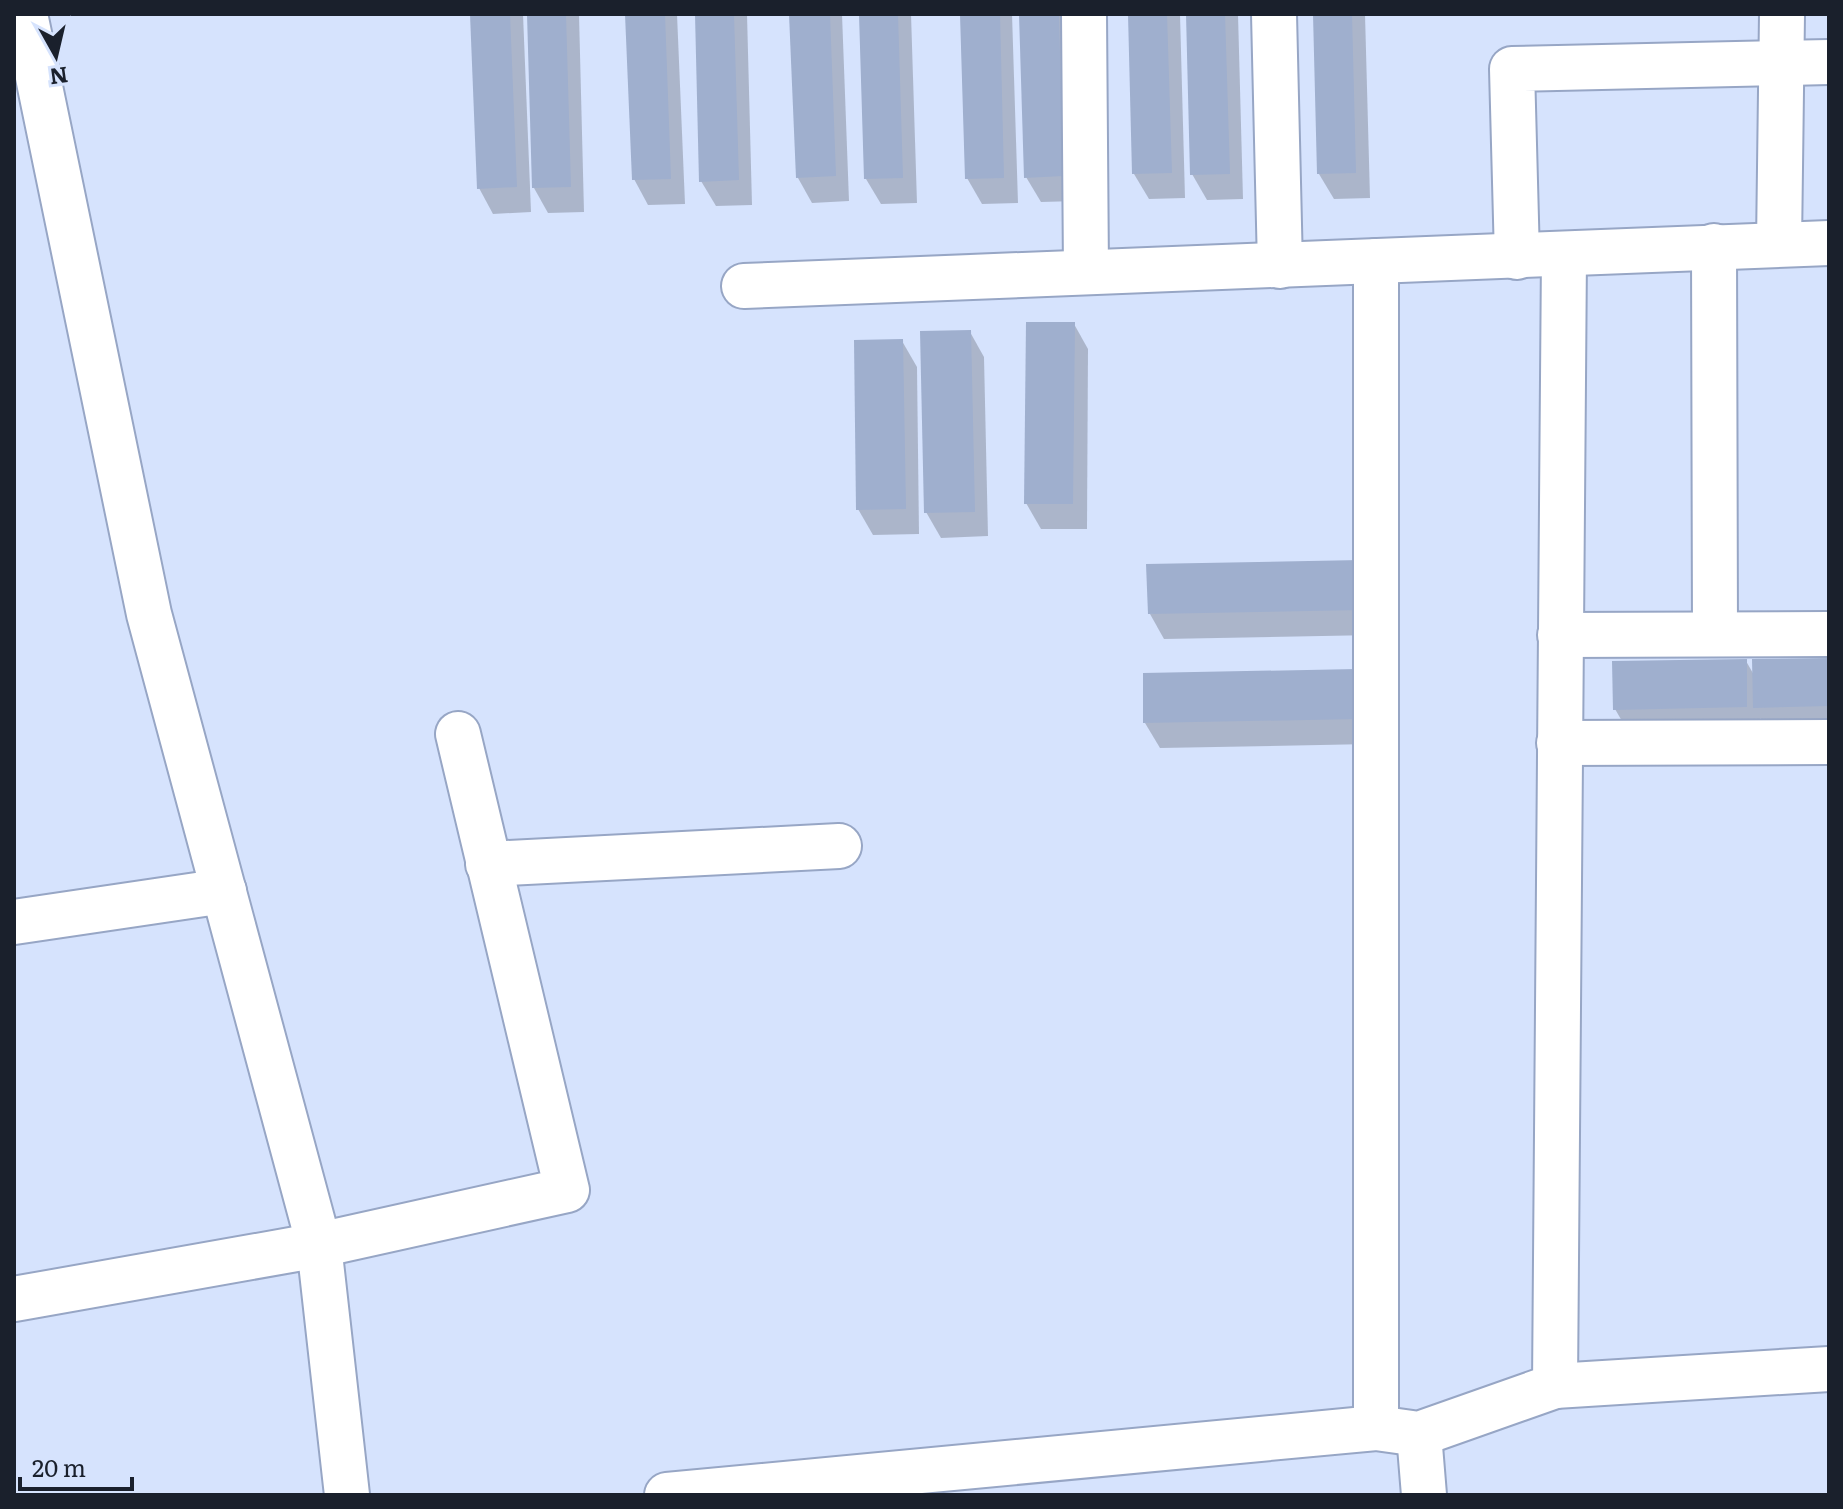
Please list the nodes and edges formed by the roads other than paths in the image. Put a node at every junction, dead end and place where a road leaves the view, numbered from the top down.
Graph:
1 (25, 14) edge
2 (1084, 14) edge
3 (1274, 14) edge
4 (1782, 14) edge
5 (1829, 62) edge
6 (1783, 63) junction
7 (1829, 243) edge
8 (1779, 244) junction
9 (1714, 246) junction
10 (1564, 254) junction
11 (1517, 257) junction
12 (1376, 261) junction
13 (1280, 266) junction
14 (1086, 272) junction
15 (744, 286) dead end
16 (1715, 634) junction
17 (1829, 634) edge
18 (1560, 635) junction
19 (458, 734) dead end
20 (1829, 742) edge
21 (1559, 743) junction
22 (839, 846) dead end
23 (488, 864) junction
24 (224, 891) junction
25 (14, 922) edge
26 (319, 1245) junction
27 (14, 1299) edge
28 (1829, 1369) edge
29 (1555, 1386) junction
30 (1376, 1428) junction
31 (1419, 1434) junction
32 (347, 1495) edge
33 (667, 1495) edge
34 (1424, 1495) edge

1 - 24 street
2 - 14 street
3 - 13 street
4 - 6 street
5 - 6 street
6 - 8 street
6 - 11 street
7 - 8 street
8 - 9 street
9 - 10 street
9 - 16 street
10 - 11 street
10 - 18 street
11 - 12 street
12 - 13 street
12 - 30 street
13 - 14 street
14 - 15 street
16 - 17 street
16 - 18 street
18 - 21 street
19 - 23 street
20 - 21 street
21 - 29 street
22 - 23 street
23 - 26 street
24 - 25 street
24 - 26 street
26 - 27 street
26 - 32 street
28 - 29 street
29 - 31 street
30 - 31 street
30 - 33 street
31 - 34 street

